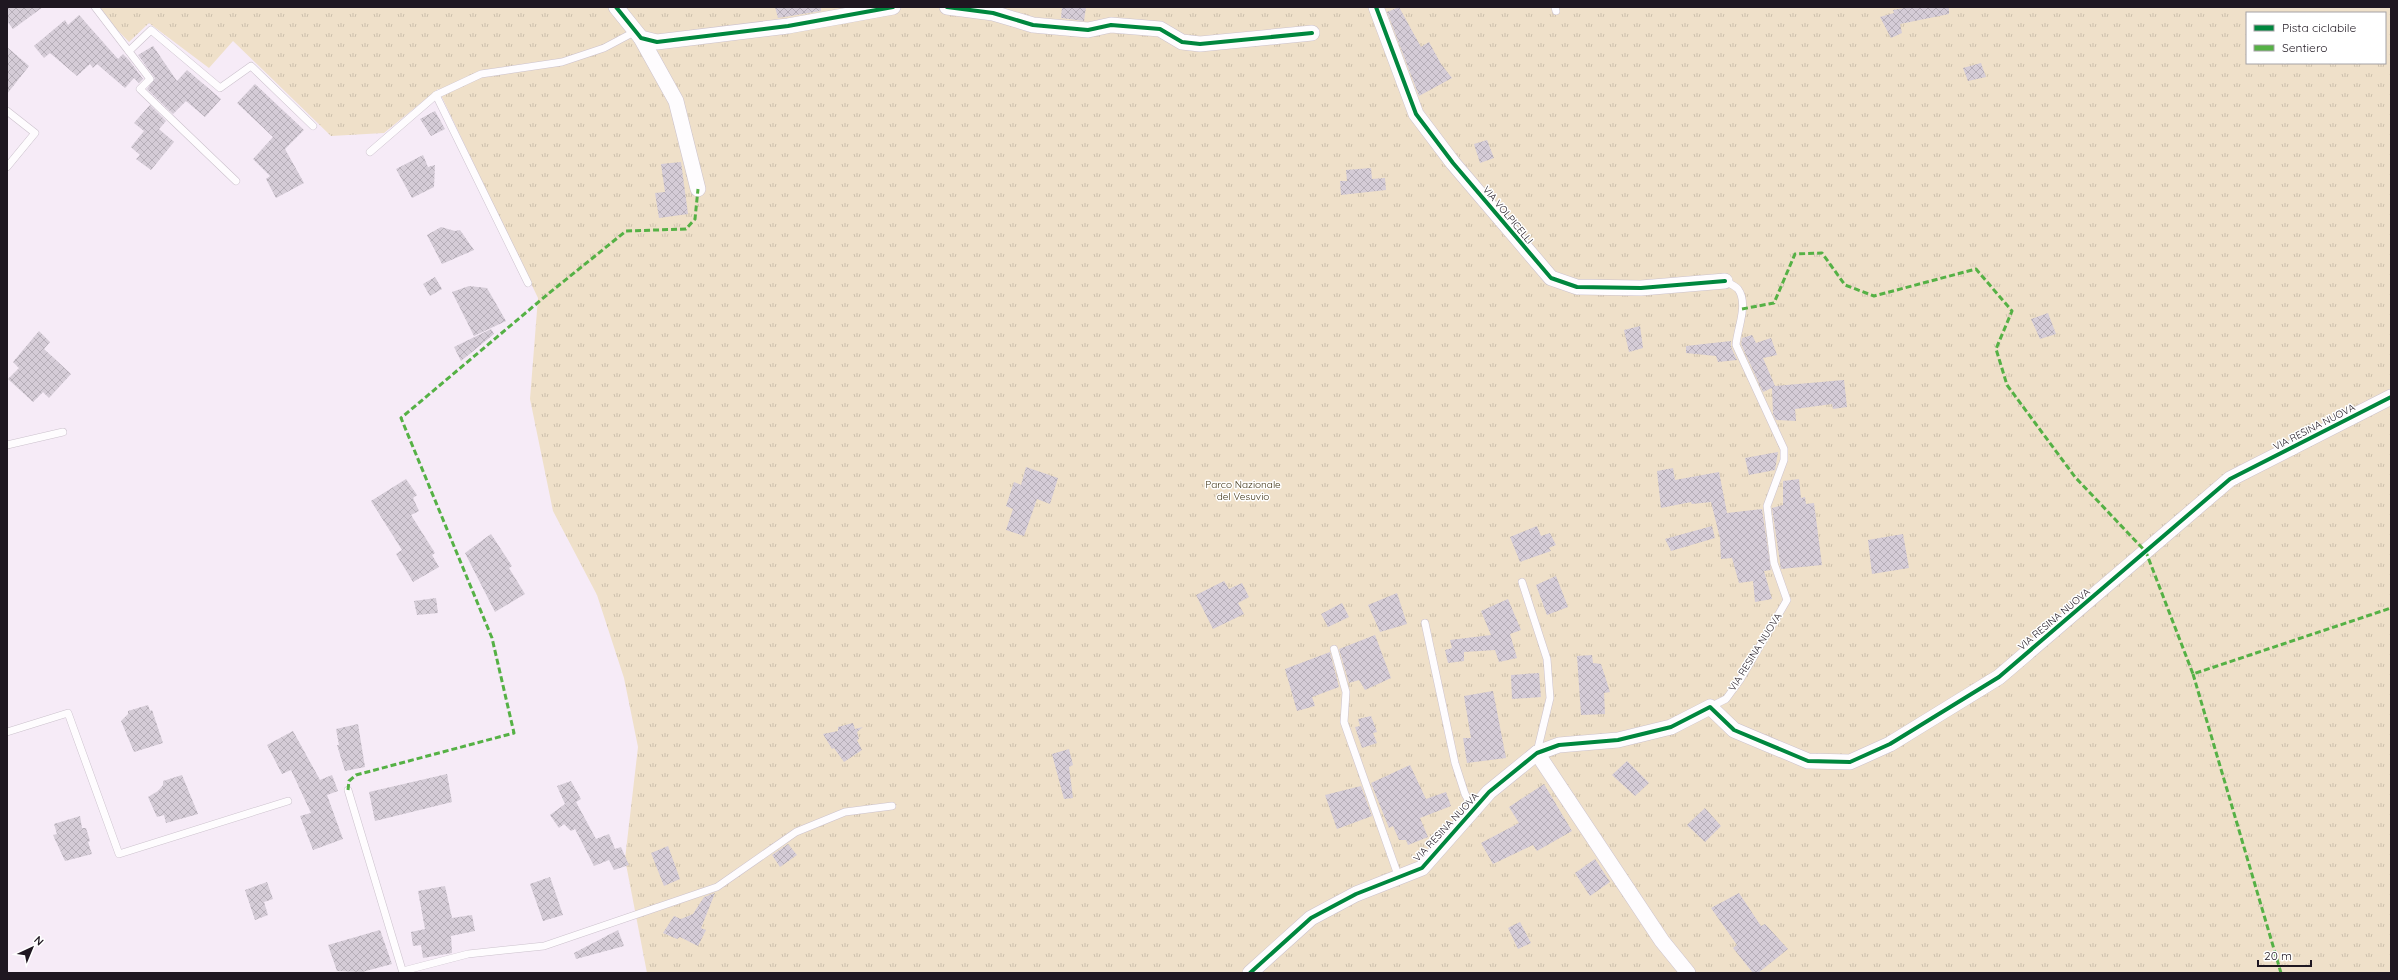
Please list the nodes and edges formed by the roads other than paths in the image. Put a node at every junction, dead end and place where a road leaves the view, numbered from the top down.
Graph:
1 (95, 7) edge
2 (616, 7) edge
3 (893, 7) edge
4 (947, 7) edge
5 (1376, 7) edge
6 (1312, 33) dead end
7 (639, 34) junction
8 (129, 51) junction
9 (436, 95) junction
10 (7, 111) edge
11 (313, 126) dead end
12 (370, 152) dead end
13 (7, 167) edge
14 (236, 181) dead end
15 (698, 189) dead end
16 (1725, 281) joint
17 (528, 283) dead end
18 (2391, 397) edge
19 (63, 432) dead end
20 (7, 444) edge
21 (1522, 582) dead end
22 (1425, 623) dead end
23 (1334, 649) dead end
24 (1710, 707) junction
25 (7, 732) edge
26 (1537, 753) junction
27 (348, 790) dead end
28 (288, 801) dead end
29 (892, 806) dead end
30 (1474, 811) junction
31 (1399, 878) junction
32 (403, 972) edge
33 (1250, 973) edge
34 (1688, 973) edge

1 - 8 lane
2 - 7 street
3 - 7 street
4 - 6 street
5 - 16 street, VIA VOLPICELLI
7 - 9 lane
7 - 15 street
8 - 11 lane
8 - 14 lane
9 - 12 lane
9 - 17 lane
10 - 13 lane
16 - 24 lane, VIA RESINA NUOVA
18 - 24 street, VIA RESINA NUOVA
19 - 20 lane
21 - 26 lane
22 - 30 lane
23 - 31 lane
24 - 26 street, VIA RESINA NUOVA
25 - 28 lane
26 - 30 street, VIA RESINA NUOVA
26 - 34 street
27 - 32 lane
29 - 32 lane
30 - 31 street, VIA RESINA NUOVA
31 - 33 street, VIA RESINA NUOVA

